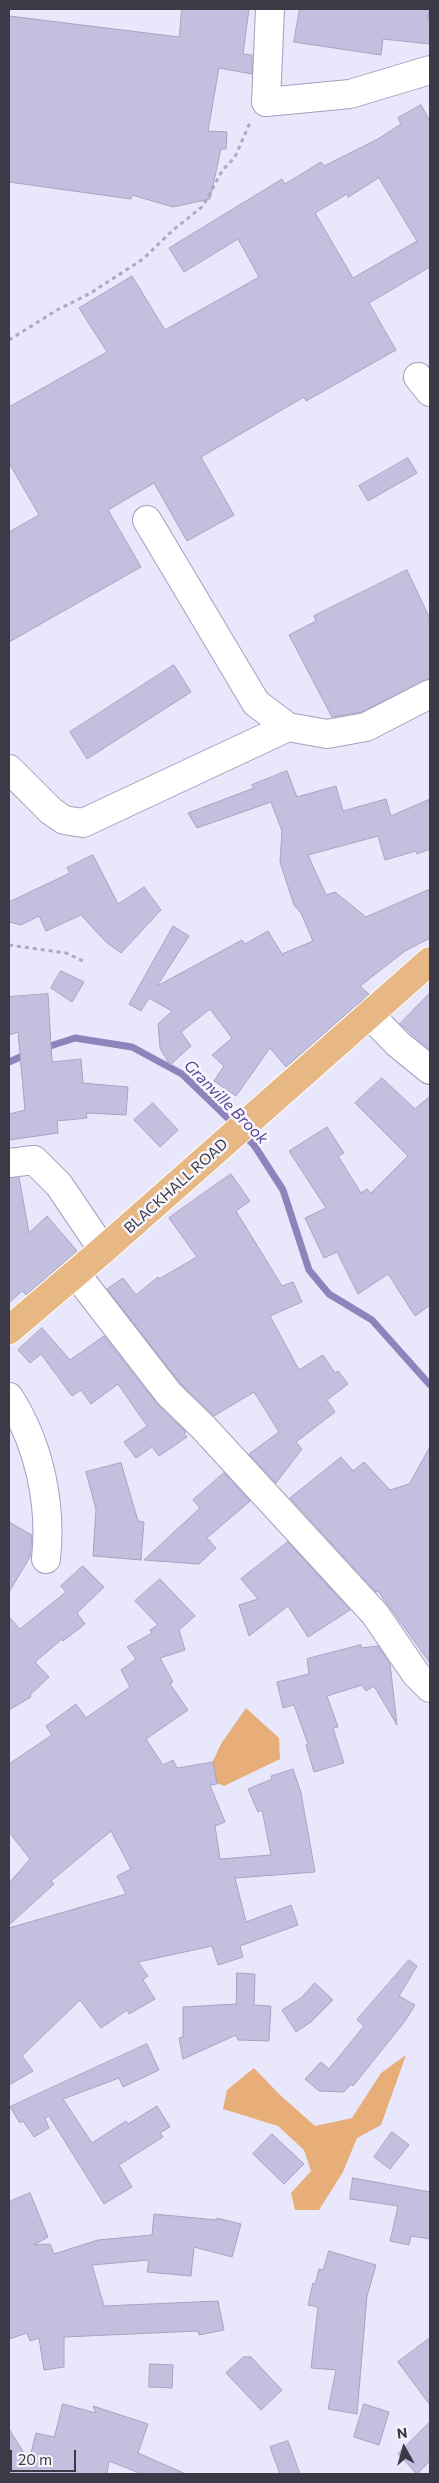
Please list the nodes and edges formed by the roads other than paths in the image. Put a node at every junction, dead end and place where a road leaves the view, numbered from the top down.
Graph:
1 (270, 9) edge
2 (430, 70) edge
3 (147, 520) dead end
4 (430, 694) edge
5 (288, 727) junction
6 (9, 769) edge
7 (430, 960) edge
8 (369, 1014) junction
9 (430, 1070) edge
10 (9, 1163) edge
11 (103, 1250) junction
12 (76, 1274) junction
13 (9, 1330) edge
14 (9, 1397) edge
15 (46, 1559) dead end
16 (430, 1688) edge

1 - 2 street
3 - 5 street
4 - 5 street
5 - 6 street
7 - 8 main road, BLACKHALL ROAD
8 - 9 street
8 - 11 main road, BLACKHALL ROAD
10 - 11 street
11 - 12 main road, BLACKHALL ROAD
12 - 13 main road, BLACKHALL ROAD
12 - 16 street
14 - 15 street

